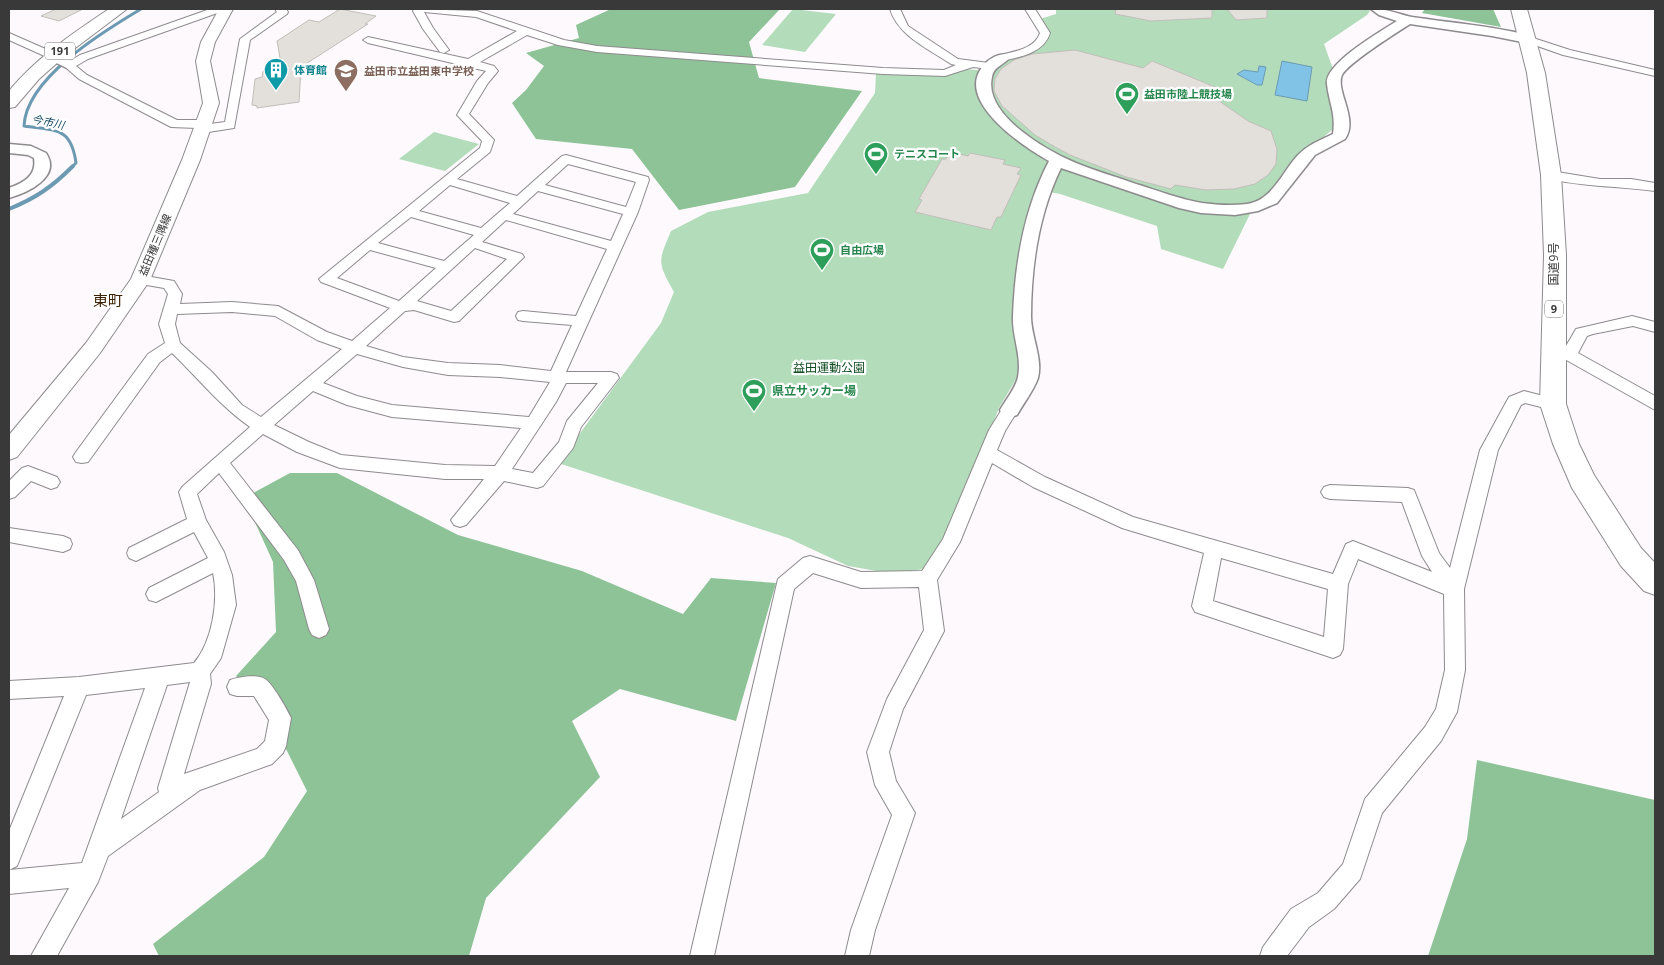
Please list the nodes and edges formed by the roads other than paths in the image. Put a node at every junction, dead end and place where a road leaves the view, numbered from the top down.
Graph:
1 (119, 9) edge
2 (219, 9) edge
3 (226, 9) edge
4 (280, 9) edge
5 (422, 9) edge
6 (895, 9) edge
7 (1030, 9) edge
8 (1377, 9) edge
9 (1519, 9) edge
10 (1407, 20) junction
11 (527, 30) junction
12 (10, 39) edge
13 (1527, 39) junction
14 (368, 40) dead end
15 (444, 50) dead end
16 (53, 56) junction
17 (1002, 58) joint
18 (470, 63) junction
19 (969, 64) junction
20 (70, 65) junction
21 (989, 66) junction
22 (1655, 73) edge
23 (9, 103) edge
24 (203, 127) junction
25 (12, 149) edge
26 (1057, 160) junction
27 (1551, 175) junction
28 (448, 180) junction
29 (536, 186) junction
30 (1655, 187) edge
31 (9, 193) edge
32 (519, 201) junction
33 (409, 212) junction
34 (631, 212) junction
35 (502, 215) junction
36 (483, 232) junction
37 (472, 243) junction
38 (368, 245) junction
39 (615, 247) junction
40 (446, 266) junction
41 (140, 280) junction
42 (401, 307) junction
43 (172, 309) junction
44 (523, 316) dead end
45 (582, 321) junction
46 (1655, 327) edge
47 (173, 345) junction
48 (354, 348) junction
49 (1560, 352) junction
50 (556, 377) junction
51 (311, 384) junction
52 (1554, 404) junction
53 (1655, 404) edge
54 (1010, 410) joint
55 (533, 423) junction
56 (261, 426) junction
57 (9, 451) edge
58 (989, 452) junction
59 (82, 457) dead end
60 (220, 462) junction
61 (500, 473) junction
62 (50, 482) dead end
63 (9, 492) edge
64 (1330, 492) dead end
65 (460, 520) dead end
66 (197, 522) junction
67 (9, 535) edge
68 (63, 544) dead end
69 (1214, 548) junction
70 (136, 554) dead end
71 (218, 561) junction
72 (927, 579) junction
73 (1655, 582) edge
74 (1338, 584) junction
75 (1454, 589) junction
76 (156, 594) dead end
77 (319, 629) dead end
78 (199, 672) junction
79 (159, 678) junction
80 (79, 686) junction
81 (237, 687) dead end
82 (9, 690) edge
83 (169, 788) dead end
84 (98, 849) junction
85 (9, 858) edge
86 (90, 874) junction
87 (9, 882) edge
88 (43, 956) edge
89 (702, 956) edge
90 (857, 956) edge
91 (1272, 956) edge

1 - 16 highway, 191
2 - 20 street
3 - 24 main road, 益田種三隅線
4 - 24 street
5 - 11 street
5 - 15 street
6 - 19 street
7 - 17 street
8 - 10 street
9 - 13 highway, 国道9号 / 9
10 - 13 street
10 - 26 street
11 - 18 street
11 - 19 street
12 - 16 street
13 - 22 street
13 - 27 highway, 国道9号 / 9
14 - 18 street
16 - 20 street
16 - 23 highway, 191
17 - 21 street
18 - 28 street
19 - 21 street
20 - 24 street
21 - 26 street
24 - 41 main road, 益田種三隅線
25 - 31 street
26 - 54 street
27 - 30 street
27 - 49 highway, 国道9号 / 9
28 - 32 street
28 - 33 street
29 - 32 street
29 - 34 street
29 - 34 street
32 - 35 street
33 - 36 street
33 - 38 street
34 - 39 street
35 - 36 street
35 - 39 street
36 - 37 street
37 - 40 street
37 - 42 street
38 - 40 street
38 - 42 street
39 - 45 street
40 - 42 street
41 - 43 street
41 - 57 main road, 益田種三隅線
42 - 48 street
43 - 47 street
43 - 48 street
44 - 45 street
45 - 50 street
46 - 49 street
47 - 56 street
47 - 59 street
48 - 50 street
48 - 51 street
49 - 52 highway, 国道9号 / 9
49 - 53 street
50 - 55 street
50 - 61 street
51 - 55 street
51 - 56 street
52 - 73 highway, 国道9号 / 9
52 - 75 street
54 - 58 street
55 - 61 street
56 - 60 street
56 - 61 street
58 - 69 street
58 - 72 street
60 - 66 street
60 - 77 street
61 - 65 street
62 - 63 street
64 - 75 street
66 - 70 street
66 - 71 street
67 - 68 street
69 - 74 street
69 - 74 street
71 - 76 street
71 - 78 street
72 - 89 street
72 - 90 street
74 - 75 street
75 - 91 street
78 - 79 street
78 - 83 street
79 - 80 street
79 - 84 street
80 - 82 street
80 - 85 street
81 - 84 street
84 - 86 street
86 - 87 street
86 - 88 street

